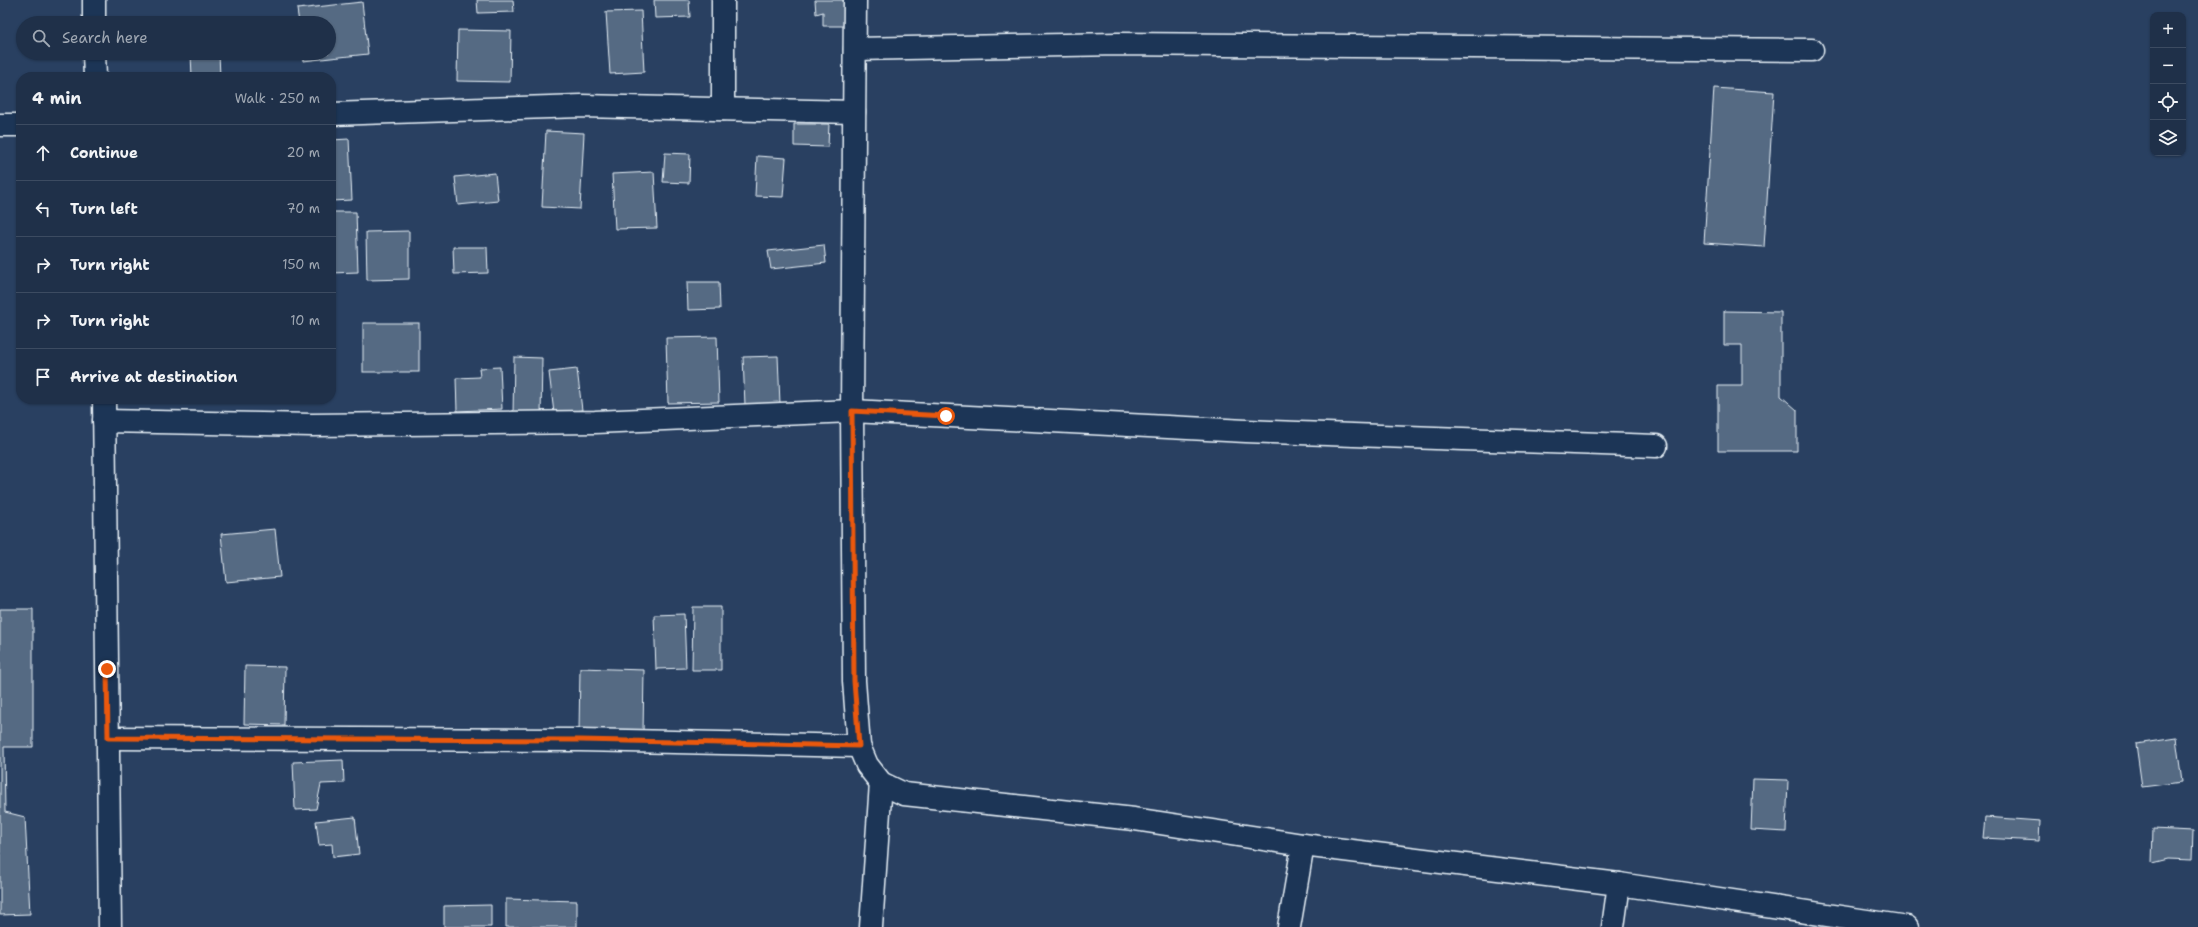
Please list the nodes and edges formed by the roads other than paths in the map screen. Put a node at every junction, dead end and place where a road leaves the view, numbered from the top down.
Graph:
1 (94, 0) edge
2 (723, 0) edge
3 (855, 0) edge
4 (94, 16) edge
5 (855, 49) junction
6 (1812, 50) dead end
7 (94, 60) edge
8 (95, 72) edge
9 (723, 109) junction
10 (854, 112) junction
11 (336, 114) edge
12 (0, 125) edge
13 (16, 126) edge
14 (104, 404) edge
15 (852, 411) junction
16 (104, 420) junction
17 (1656, 446) dead end
18 (108, 738) junction
19 (859, 746) junction
20 (881, 783) junction
21 (1303, 845) junction
22 (1619, 884) junction
23 (110, 927) edge
24 (870, 927) edge
25 (1289, 927) edge
26 (1614, 927) edge
27 (1907, 927) edge

1 - 4 street
2 - 9 street
3 - 5 street
5 - 6 street
5 - 10 street
7 - 8 street
9 - 10 street
9 - 11 street
10 - 15 street
12 - 13 street
14 - 16 street
15 - 16 street
15 - 17 street
15 - 19 street
16 - 18 street
18 - 19 street
18 - 23 street
19 - 20 street
20 - 21 street
20 - 24 street
21 - 22 street
21 - 25 street
22 - 26 street
22 - 27 street

